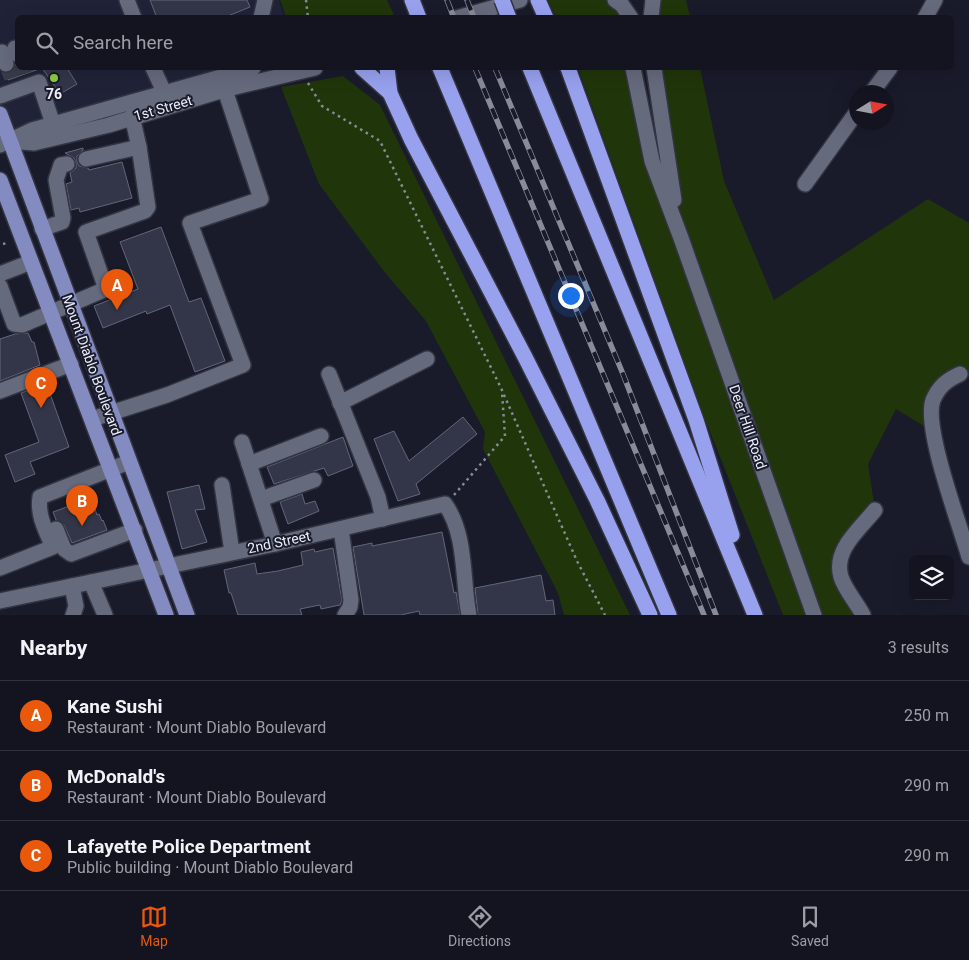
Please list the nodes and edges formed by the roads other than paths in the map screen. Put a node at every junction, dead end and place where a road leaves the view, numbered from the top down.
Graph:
1 (127, 0) edge
2 (265, 0) edge
3 (412, 0) edge
4 (502, 0) edge
5 (520, 0) edge
6 (538, 0) edge
7 (614, 0) edge
8 (633, 0) edge
9 (653, 0) edge
10 (934, 0) edge
11 (133, 15) edge
12 (262, 15) edge
13 (418, 15) edge
14 (468, 15) edge
15 (508, 15) edge
16 (545, 15) edge
17 (629, 15) edge
18 (631, 15) edge
19 (651, 15) edge
20 (926, 15) edge
21 (19, 70) edge
22 (154, 70) edge
23 (247, 70) edge
24 (304, 70) edge
25 (364, 70) edge
26 (387, 70) edge
27 (531, 70) edge
28 (569, 70) edge
29 (633, 70) edge
30 (654, 70) edge
31 (888, 70) edge
32 (442, 72) edge
33 (877, 85) edge
34 (219, 92) junction
35 (162, 93) junction
36 (390, 93) junction
37 (0, 96) edge
38 (0, 114) edge
39 (132, 116) junction
40 (52, 124) junction
41 (849, 124) edge
42 (5, 143) edge
43 (140, 147) junction
44 (86, 159) dead end
45 (67, 164) dead end
46 (0, 180) edge
47 (805, 184) dead end
48 (42, 230) junction
49 (681, 238) junction
50 (32, 262) junction
51 (0, 274) edge
52 (0, 286) edge
53 (70, 306) junction
54 (51, 313) junction
55 (6, 321) edge
56 (427, 359) dead end
57 (71, 364) junction
58 (329, 374) dead end
59 (960, 374) dead end
60 (0, 391) edge
61 (340, 403) junction
62 (110, 413) junction
63 (92, 419) junction
64 (321, 436) dead end
65 (242, 442) dead end
66 (129, 462) junction
67 (249, 464) junction
68 (112, 470) junction
69 (314, 480) dead end
70 (222, 485) dead end
71 (44, 494) junction
72 (260, 499) junction
73 (875, 510) dead end
74 (383, 519) junction
75 (341, 529) junction
76 (135, 530) junction
77 (275, 544) junction
78 (232, 552) junction
79 (969, 557) edge
80 (168, 565) junction
81 (0, 568) edge
82 (149, 569) junction
83 (91, 582) junction
84 (72, 586) junction
85 (0, 601) edge
86 (73, 615) edge
87 (105, 615) edge
88 (166, 615) edge
89 (187, 615) edge
90 (345, 615) edge
91 (469, 615) edge
92 (650, 615) edge
93 (669, 615) edge
94 (756, 615) edge
95 (814, 615) edge
96 (863, 615) edge

1 - 11 street
2 - 12 street
3 - 13 highway
4 - 15 highway, bridge
5 - 14 street
6 - 16 highway
7 - 17 street
8 - 18 street
9 - 19 street
10 - 20 street
21 - 37 street
21 - 40 street
22 - 35 street
23 - 35 street, 1st Street
24 - 34 street, 1st Street
25 - 36 highway
26 - 36 highway
27 - 94 highway
28 - 94 highway
29 - 49 street, Deer Hill Road
30 - 49 street, Deer Hill Road
31 - 33 street
32 - 93 highway
34 - 35 street
34 - 39 street, 1st Street
34 - 62 street
35 - 39 street
35 - 40 street, 1st Street
36 - 92 highway
38 - 42 main road, Mount Diablo Boulevard
39 - 42 street, 1st Street
39 - 43 street
40 - 42 street, 1st Street
41 - 47 street
42 - 48 main road, Mount Diablo Boulevard
43 - 44 street
43 - 53 street
45 - 48 street
46 - 50 main road, Mount Diablo Boulevard
48 - 53 main road, Mount Diablo Boulevard
49 - 95 street, Deer Hill Road
50 - 51 street
50 - 54 main road, Mount Diablo Boulevard
52 - 55 street
53 - 54 street
53 - 62 main road, Mount Diablo Boulevard
54 - 55 street
54 - 57 main road, Mount Diablo Boulevard
56 - 61 street
57 - 60 street
57 - 63 main road, Mount Diablo Boulevard
58 - 61 street
59 - 79 street
61 - 74 street
62 - 63 street
62 - 66 main road, Mount Diablo Boulevard
63 - 68 main road, Mount Diablo Boulevard
64 - 67 street
65 - 67 street
66 - 68 street
66 - 80 main road, Mount Diablo Boulevard
67 - 72 street
68 - 71 street
68 - 76 main road, Mount Diablo Boulevard
69 - 72 street
70 - 78 street
71 - 76 street
71 - 81 street
72 - 77 street
73 - 96 street
74 - 75 street, 2nd Street
74 - 91 street, 2nd Street
75 - 77 street, 2nd Street
75 - 90 street
76 - 82 main road, Mount Diablo Boulevard
77 - 78 street, 2nd Street
78 - 80 street, 2nd Street
80 - 82 street, 2nd Street
80 - 89 main road, Mount Diablo Boulevard
82 - 83 street, 2nd Street
82 - 88 main road, Mount Diablo Boulevard
83 - 84 street, 2nd Street
83 - 87 street
84 - 85 street, 2nd Street
84 - 86 street

